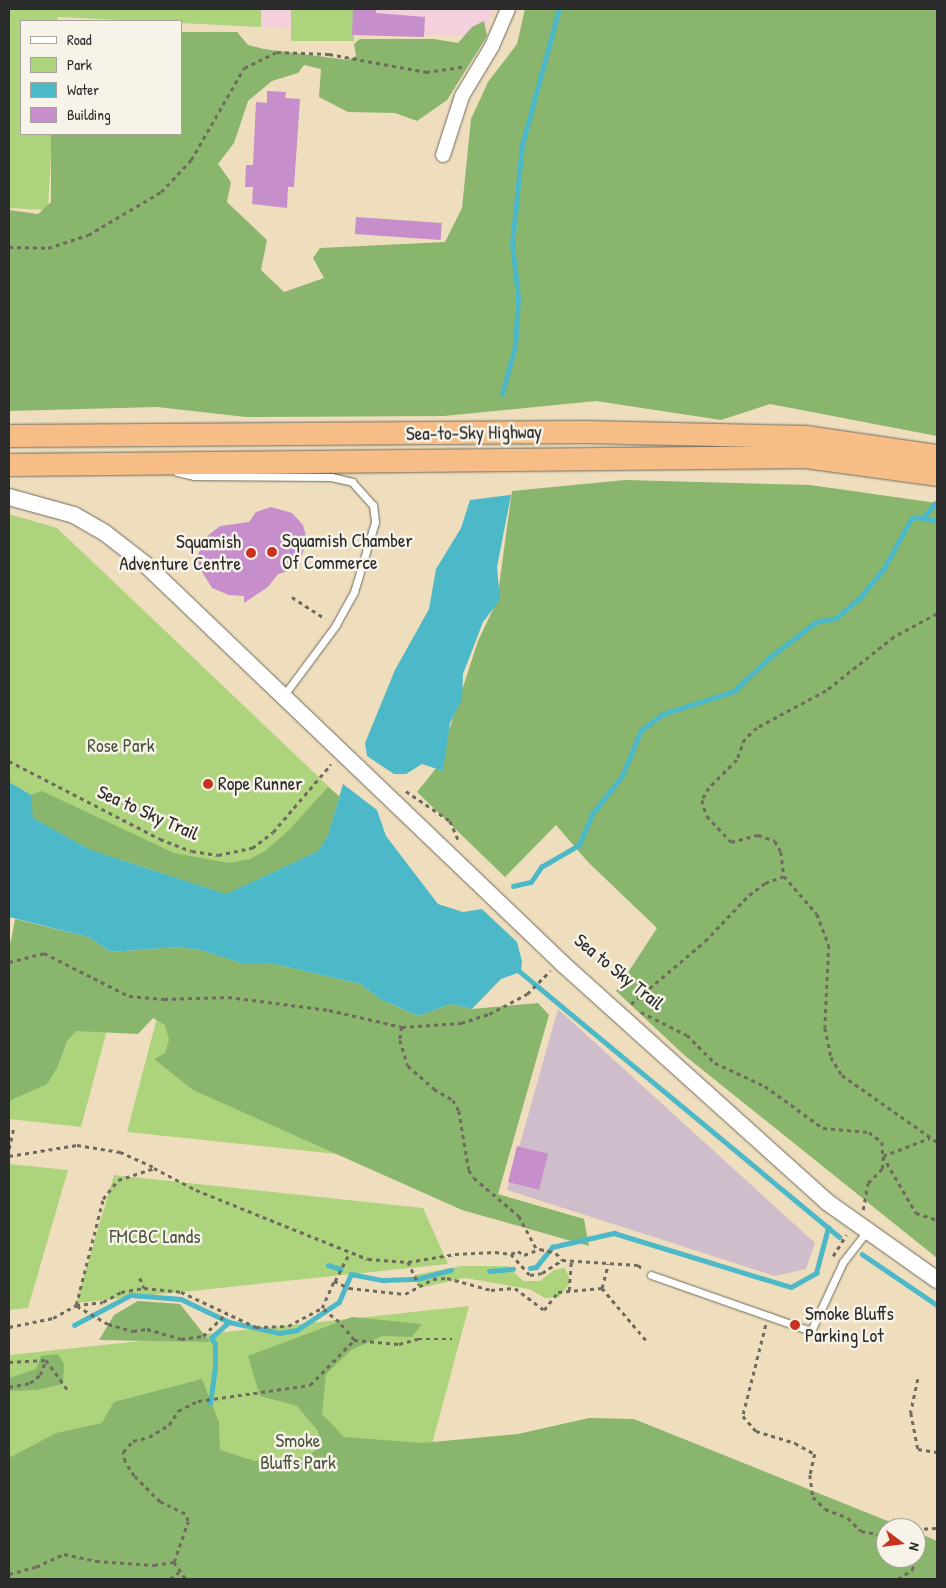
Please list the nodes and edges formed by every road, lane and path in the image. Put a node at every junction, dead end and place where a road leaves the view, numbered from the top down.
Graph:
1 (508, 9) edge
2 (480, 63) junction
3 (443, 155) dead end
4 (9, 248) edge
5 (9, 436) edge
6 (937, 456) edge
7 (135, 462) junction
8 (9, 465) edge
9 (937, 475) edge
10 (9, 497) edge
11 (292, 597) dead end
12 (937, 614) edge
13 (336, 626) junction
14 (283, 696) junction
15 (336, 759) dead end
16 (9, 761) edge
17 (401, 787) dead end
18 (462, 848) dead end
19 (784, 876) junction
20 (559, 960) junction
21 (9, 962) edge
22 (624, 998) dead end
23 (630, 1005) junction
24 (402, 1027) junction
25 (14, 1126) dead end
26 (930, 1138) junction
27 (937, 1142) edge
28 (9, 1149) edge
29 (9, 1156) edge
30 (883, 1156) junction
31 (154, 1168) junction
32 (861, 1214) dead end
33 (937, 1220) edge
34 (868, 1230) junction
35 (538, 1249) junction
36 (349, 1253) junction
37 (511, 1254) junction
38 (562, 1260) junction
39 (571, 1260) junction
40 (408, 1264) junction
41 (608, 1264) junction
42 (651, 1275) joint
43 (140, 1278) dead end
44 (937, 1280) edge
45 (334, 1281) junction
46 (418, 1285) junction
47 (144, 1288) junction
48 (602, 1288) junction
49 (569, 1291) junction
50 (76, 1305) junction
51 (322, 1308) junction
52 (225, 1315) junction
53 (769, 1316) junction
54 (9, 1327) edge
55 (452, 1339) dead end
56 (354, 1340) junction
57 (646, 1340) dead end
58 (46, 1360) junction
59 (9, 1362) edge
60 (918, 1378) dead end
61 (30, 1383) junction
62 (10, 1387) edge
63 (30, 1388) dead end
64 (69, 1392) dead end
65 (937, 1452) edge
66 (876, 1534) edge
67 (174, 1562) junction
68 (913, 1568) edge
69 (179, 1572) junction
70 (9, 1574) edge
71 (170, 1579) edge
72 (186, 1579) edge
73 (898, 1579) edge

1 - 2 street
2 - 3 street
2 - 4 path
5 - 6 highway, Sea-to-Sky Highway
7 - 8 highway, Sea-to-Sky Highway
7 - 9 highway, Sea-to-Sky Highway
7 - 13 lane
10 - 14 street
11 - 13 path
12 - 19 path
13 - 14 lane
14 - 20 street
15 - 16 path, Sea to Sky Trail
17 - 18 path
19 - 23 path
19 - 26 path
20 - 24 path
20 - 34 street
21 - 24 path
22 - 23 path, Sea to Sky Trail
23 - 30 path, Sea to Sky Trail
24 - 35 path
25 - 28 path
26 - 27 path
26 - 30 path
29 - 31 path
30 - 32 path
30 - 33 path, Sea to Sky Trail
31 - 36 path
31 - 50 path
34 - 44 street
34 - 53 lane
35 - 37 path
35 - 38 path
36 - 40 path
36 - 45 path
37 - 38 path
37 - 40 path
38 - 39 path
39 - 41 path
39 - 49 path
40 - 46 path
41 - 42 path
41 - 48 path
42 - 53 lane
43 - 47 path
45 - 46 path
45 - 51 path
46 - 49 path
47 - 50 path
47 - 52 path
48 - 49 path
48 - 57 path
50 - 52 path
50 - 54 path
51 - 52 path
51 - 56 path
53 - 66 path
55 - 56 path
56 - 67 path
58 - 59 path
58 - 61 path
58 - 64 path
60 - 65 path
61 - 62 path
61 - 63 path
67 - 69 path
67 - 70 path
68 - 73 path
69 - 71 path
69 - 72 path

